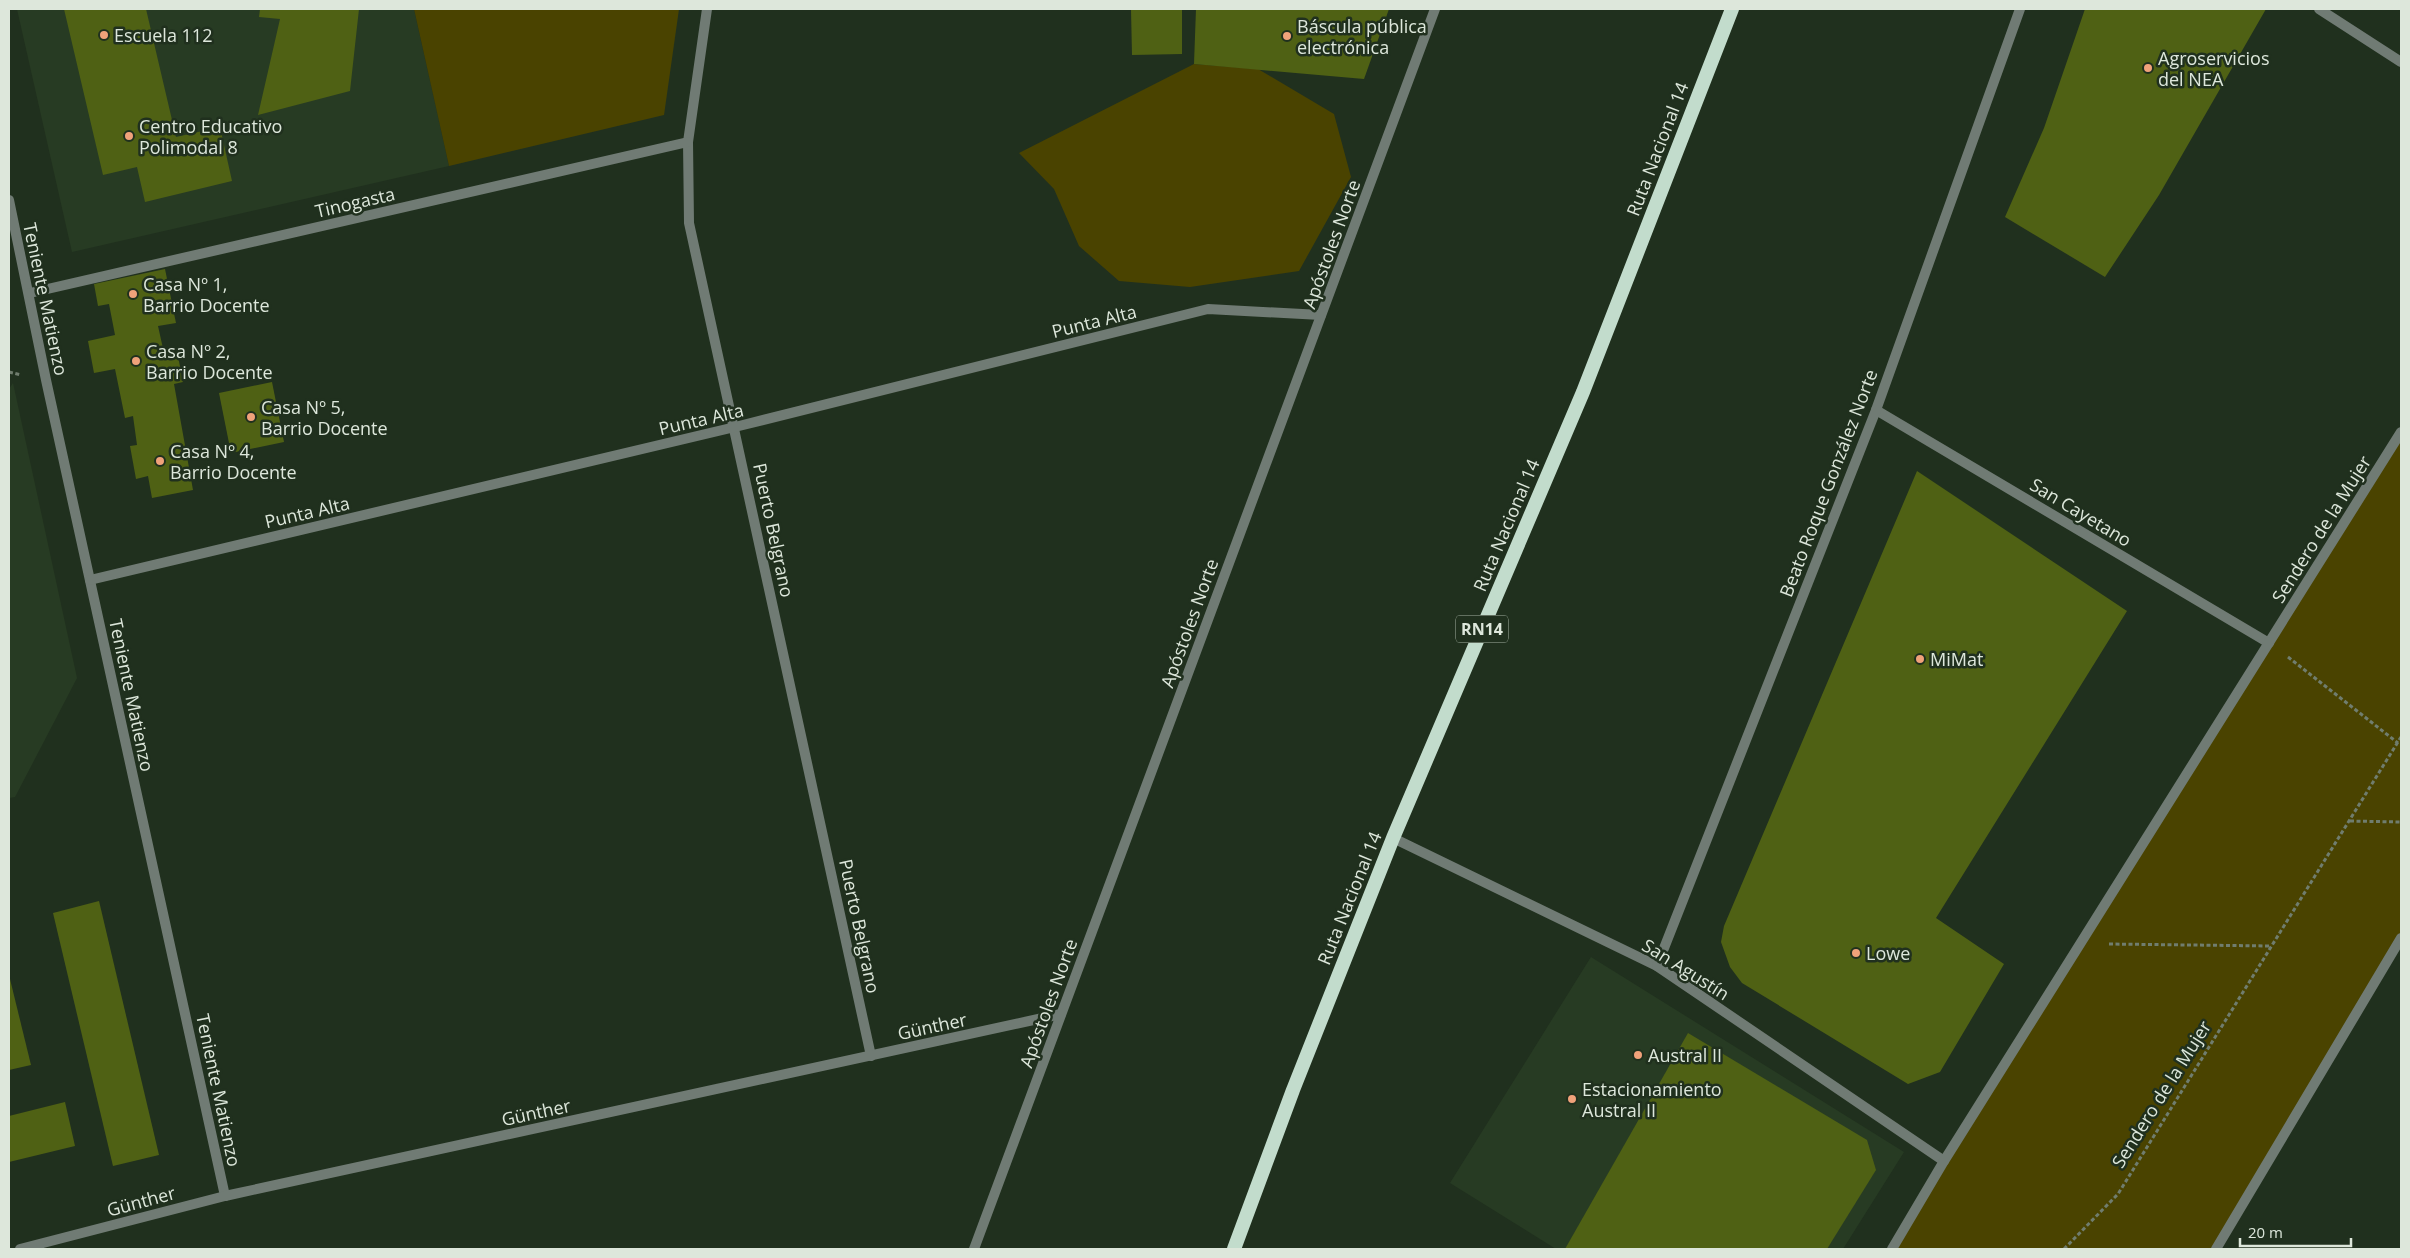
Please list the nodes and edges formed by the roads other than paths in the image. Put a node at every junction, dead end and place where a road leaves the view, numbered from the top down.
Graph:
1 (707, 9) edge
2 (1435, 9) edge
3 (1732, 9) edge
4 (2020, 9) edge
5 (2319, 9) edge
6 (2401, 62) edge
7 (688, 142) junction
8 (9, 200) edge
9 (30, 293) junction
10 (1321, 315) junction
11 (1876, 410) junction
12 (735, 427) junction
13 (2401, 432) edge
14 (90, 580) junction
15 (2269, 643) junction
16 (1393, 838) junction
17 (2401, 938) edge
18 (1657, 966) junction
19 (1061, 1014) junction
20 (872, 1056) junction
21 (1944, 1160) junction
22 (225, 1196) junction
23 (20, 1249) edge
24 (974, 1249) edge
25 (1234, 1249) edge
26 (1892, 1249) edge
27 (2216, 1249) edge

1 - 7 street, Puerto Belgrano
2 - 10 street, Apóstoles Norte
3 - 16 highway, Ruta Nacional 14 / RN14
4 - 11 street, Beato Roque González Norte
5 - 6 street
7 - 9 street, Tinogasta
7 - 12 street, Puerto Belgrano
8 - 9 street, Teniente Matienzo
9 - 14 street, Teniente Matienzo
10 - 12 street, Punta Alta
10 - 19 street, Apóstoles Norte
11 - 15 street, San Cayetano
11 - 18 street, Beato Roque González Norte
12 - 14 street, Punta Alta
12 - 20 street, Puerto Belgrano
13 - 15 street, Sendero de la Mujer
14 - 22 street, Teniente Matienzo
15 - 21 street, Sendero de la Mujer
16 - 18 street, San Agustín
16 - 25 highway, Ruta Nacional 14 / RN14
17 - 27 street
18 - 21 street, San Agustín
19 - 20 street, Günther
19 - 24 street, Apóstoles Norte
20 - 22 street, Günther
21 - 26 street, Sendero de la Mujer
22 - 23 street, Günther

